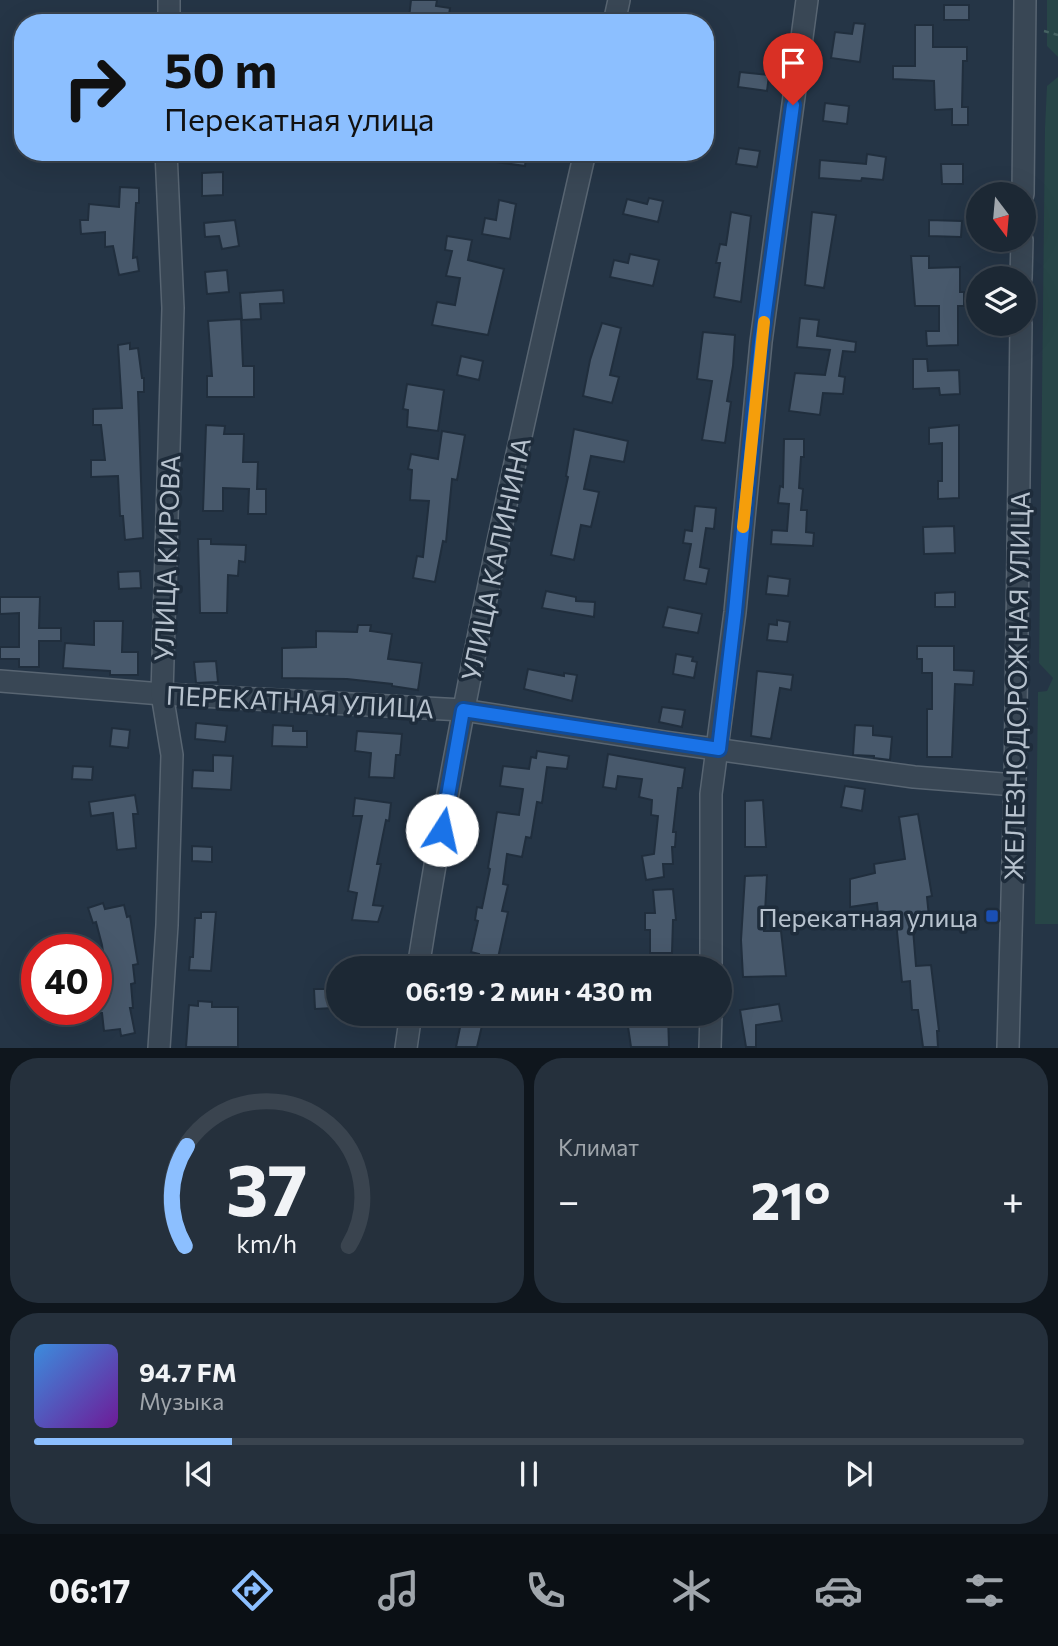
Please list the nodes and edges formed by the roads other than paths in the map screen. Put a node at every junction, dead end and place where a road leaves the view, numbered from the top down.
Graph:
1 (807, 0) edge
2 (1025, 0) edge
3 (166, 161) edge
4 (582, 161) edge
5 (1023, 182) edge
6 (1021, 336) edge
7 (0, 681) edge
8 (162, 694) junction
9 (463, 710) junction
10 (719, 749) junction
11 (1015, 785) junction
12 (420, 956) edge
13 (711, 956) edge
14 (409, 1026) edge
15 (711, 1026) edge
16 (159, 1048) edge
17 (406, 1048) edge
18 (710, 1048) edge
19 (1008, 1048) edge

1 - 10 street
2 - 5 street
3 - 8 street, УЛИЦА КИРОВА
4 - 9 street, УЛИЦА КАЛИНИНА
6 - 11 street, ЖЕЛЕЗНОДОРОЖНАЯ УЛИЦА
7 - 8 street, ПЕРЕКАТНАЯ УЛИЦА
8 - 9 street, ПЕРЕКАТНАЯ УЛИЦА
8 - 16 street, УЛИЦА КИРОВА
9 - 10 street, ПЕРЕКАТНАЯ УЛИЦА
9 - 12 street, УЛИЦА КАЛИНИНА
10 - 11 street, ПЕРЕКАТНАЯ УЛИЦА
10 - 13 street
11 - 19 street, ЖЕЛЕЗНОДОРОЖНАЯ УЛИЦА
14 - 17 street
15 - 18 street

